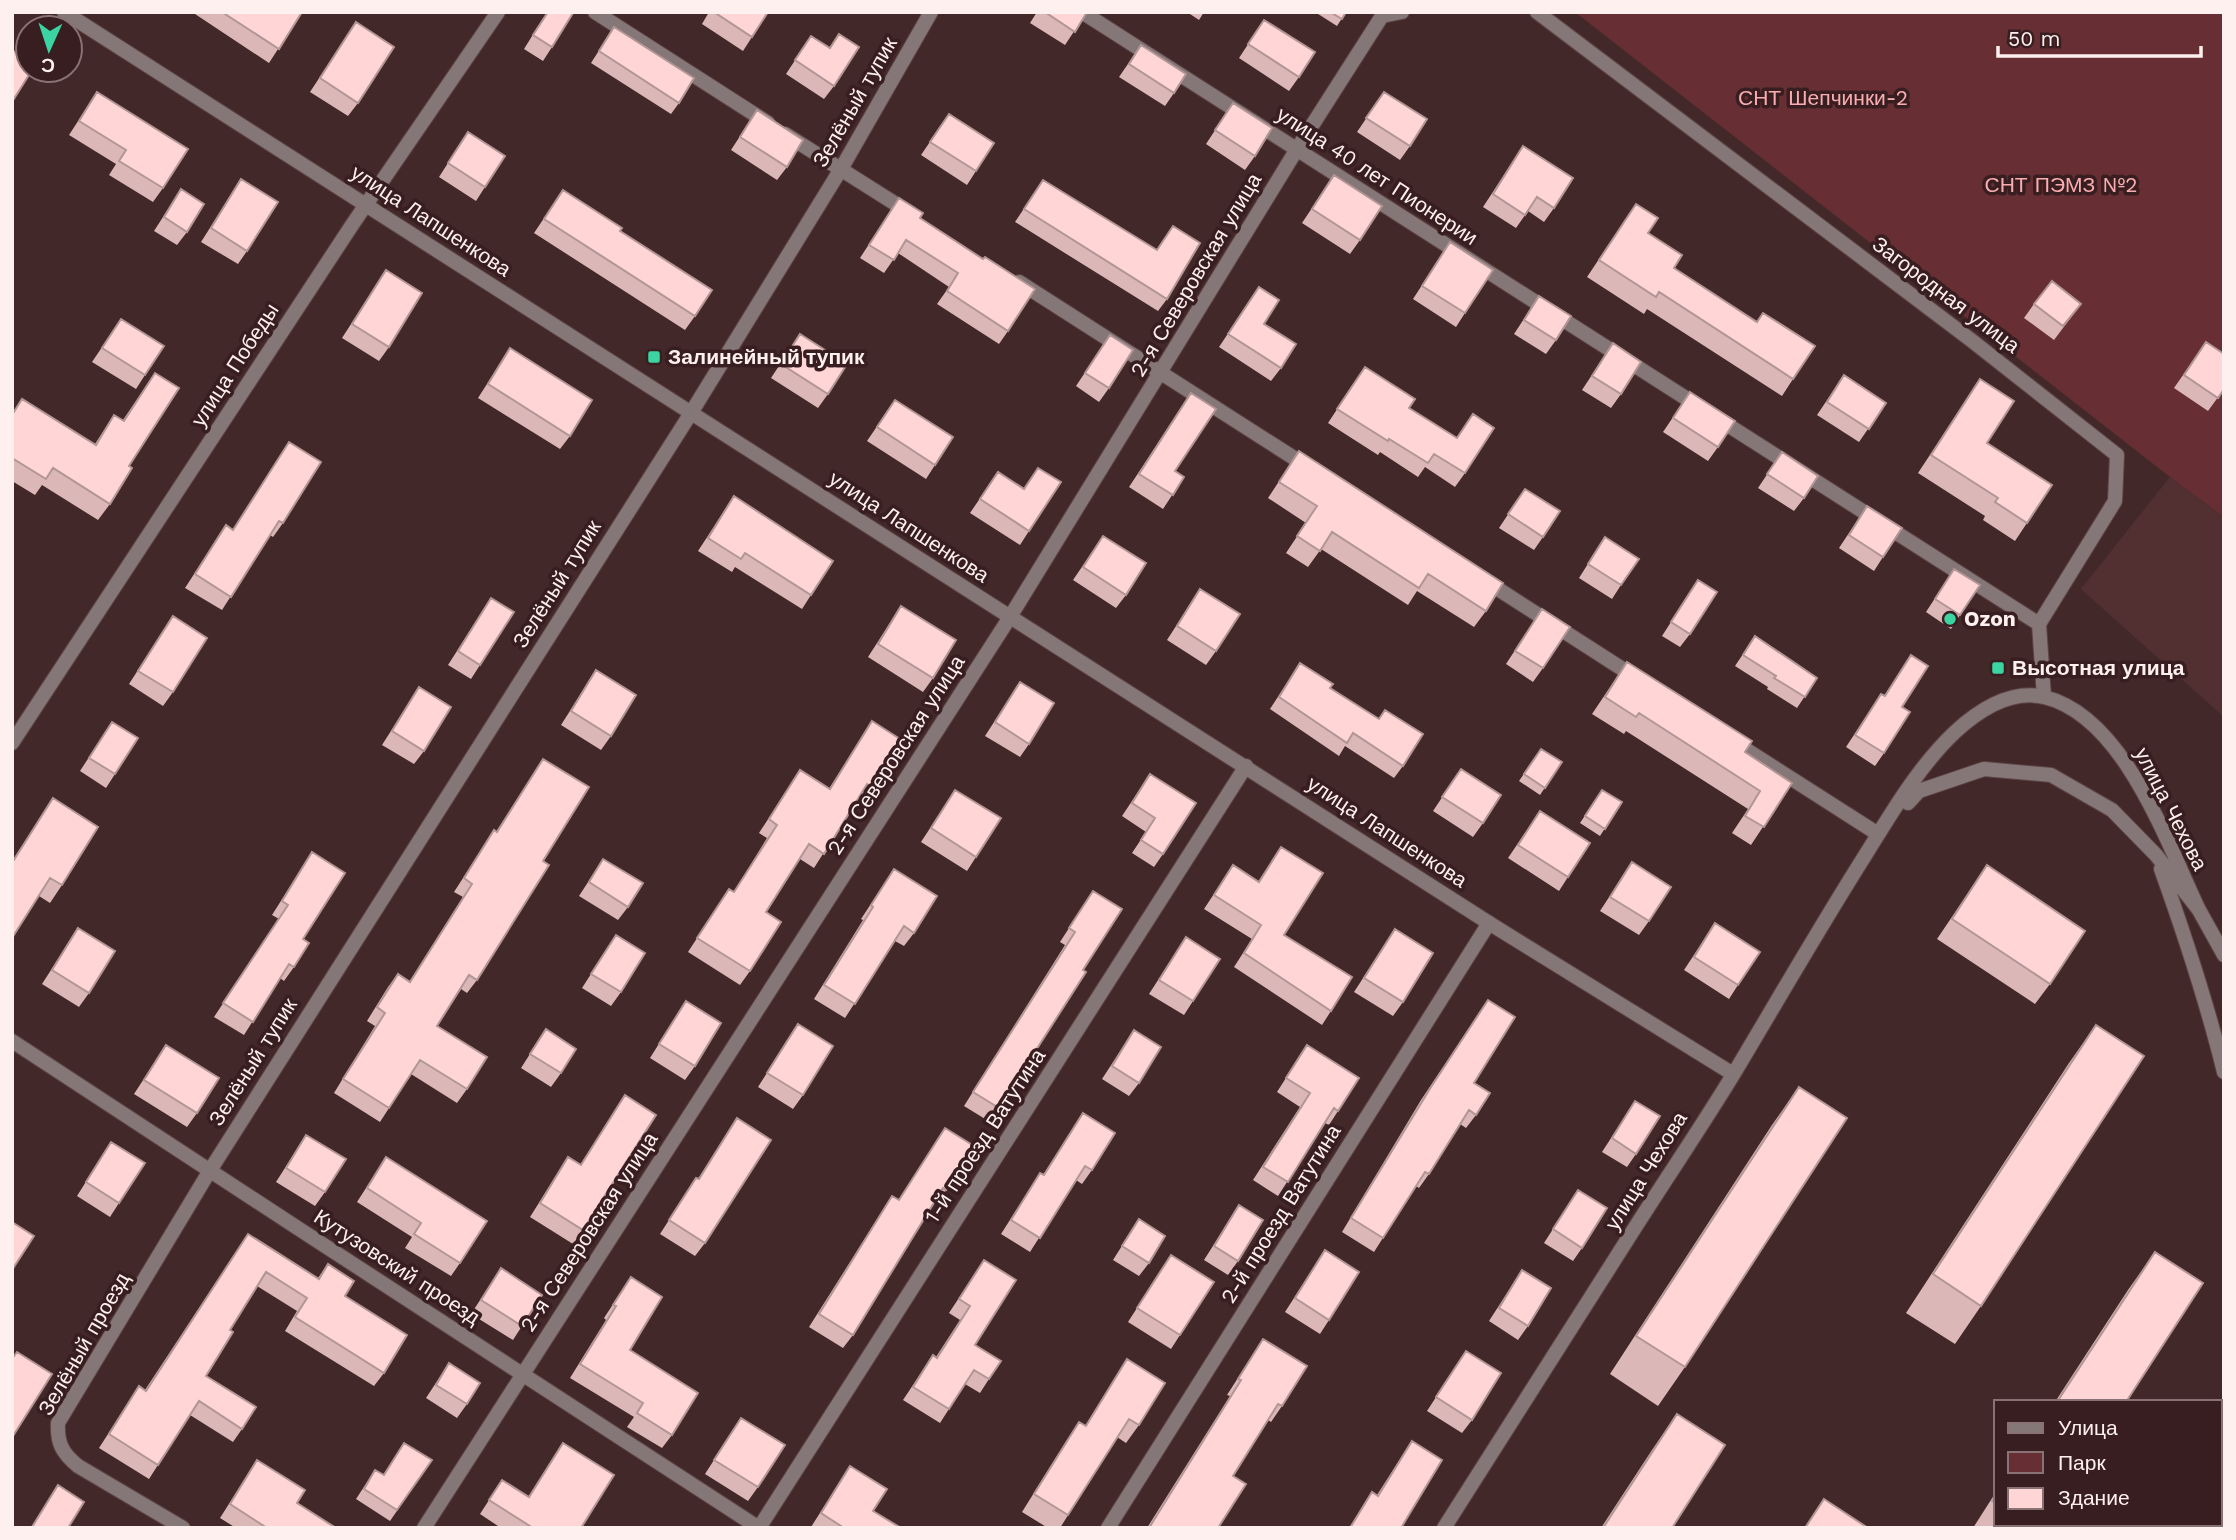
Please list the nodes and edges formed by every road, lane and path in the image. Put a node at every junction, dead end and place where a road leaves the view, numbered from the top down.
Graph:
1 (64, 12) edge
2 (498, 12) edge
3 (595, 12) edge
4 (931, 12) edge
5 (1082, 12) edge
6 (1402, 12) edge
7 (1537, 12) edge
8 (1297, 149) junction
9 (841, 169) junction
10 (366, 204) junction
11 (921, 220) edge
12 (1001, 271) edge
13 (1161, 372) junction
14 (691, 413) junction
15 (1326, 478) edge
16 (1467, 569) edge
17 (1010, 617) junction
18 (2039, 624) junction
19 (1655, 691) edge
20 (2044, 697) junction
21 (1714, 728) edge
22 (12, 743) edge
23 (1246, 766) junction
24 (1878, 834) junction
25 (2156, 855) junction
26 (2199, 910) junction
27 (1489, 923) junction
28 (2224, 955) edge
29 (12, 1041) edge
30 (2224, 1072) edge
31 (1733, 1074) junction
32 (209, 1172) junction
33 (523, 1373) junction
34 (183, 1528) edge
35 (424, 1528) edge
36 (759, 1528) edge
37 (1108, 1528) edge
38 (1444, 1528) edge

1 - 10 street, улица Лапшенкова
2 - 10 street, улица Победы
3 - 9 street
4 - 9 street, Зелёный тупик
5 - 8 street, улица 40 лет Пионерии
6 - 8 street, 2-я Северовская улица
7 - 18 street, Загородная улица
8 - 13 street, 2-я Северовская улица
8 - 18 street, улица 40 лет Пионерии
9 - 11 street
9 - 14 street, Зелёный тупик
10 - 14 street, улица Лапшенкова
10 - 22 street, улица Победы
12 - 13 street
13 - 15 street
13 - 17 street, 2-я Северовская улица
14 - 17 street, улица Лапшенкова
14 - 32 street, Зелёный тупик
16 - 19 street
17 - 23 street, улица Лапшенкова
17 - 33 street, 2-я Северовская улица
18 - 20 street
20 - 24 street, улица Чехова
20 - 26 street, улица Чехова
21 - 24 street
23 - 27 street, улица Лапшенкова
23 - 36 street, 1-й проезд Ватутина
24 - 25 street, улица Чехова
24 - 31 street, улица Чехова
25 - 26 street
25 - 30 street
26 - 28 street
27 - 31 street, улица Лапшенкова
27 - 37 street, 2-й проезд Ватутина
29 - 32 street, Кутузовский проезд
31 - 38 street, улица Чехова
32 - 33 street, Кутузовский проезд
32 - 34 street, Зелёный проезд
33 - 35 street, 2-я Северовская улица
33 - 36 street, Кутузовский проезд

